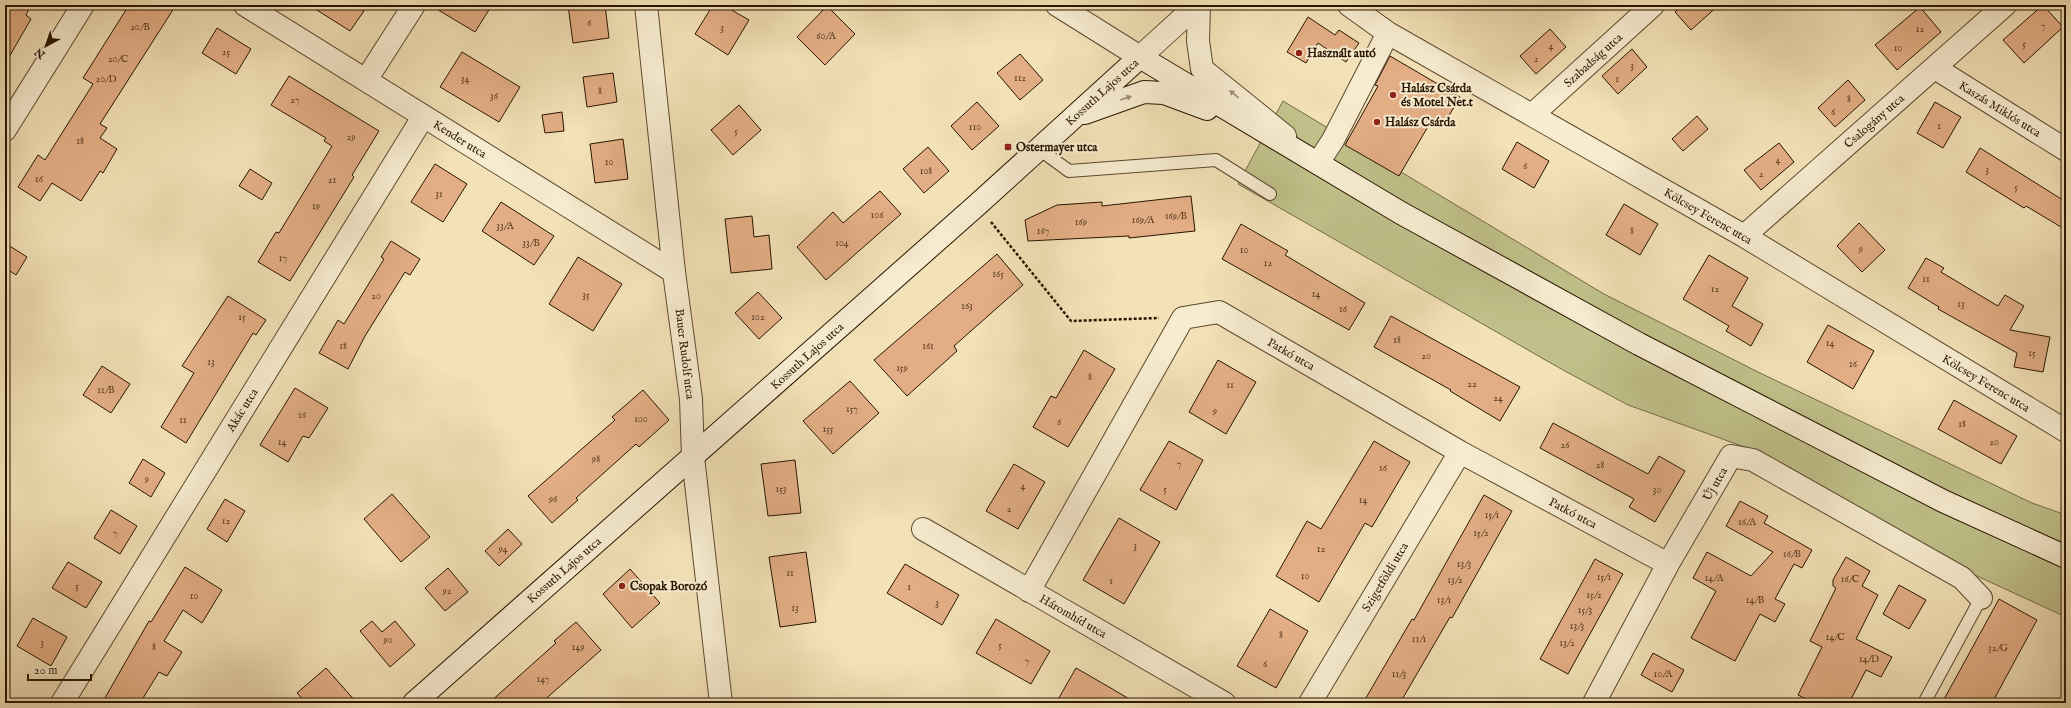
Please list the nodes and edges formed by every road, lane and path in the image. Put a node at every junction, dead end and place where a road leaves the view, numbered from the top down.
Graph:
1 (83, 5) edge
2 (246, 5) edge
3 (414, 5) edge
4 (646, 5) edge
5 (1057, 5) edge
6 (1198, 5) edge
7 (1348, 5) edge
8 (1653, 5) edge
9 (2005, 5) edge
10 (1388, 33) junction
11 (1140, 57) junction
12 (1935, 68) junction
13 (366, 80) junction
14 (1532, 115) junction
15 (1076, 116) junction
16 (423, 117) junction
17 (5, 130) edge
18 (1039, 149) junction
19 (2066, 150) edge
20 (1318, 163) junction
21 (1270, 194) dead end
22 (977, 205) junction
23 (1744, 236) junction
24 (674, 272) junction
25 (1184, 318) junction
26 (2066, 431) edge
27 (1460, 452) junction
28 (693, 457) junction
29 (923, 529) dead end
30 (2066, 557) edge
31 (1668, 564) junction
32 (1029, 591) junction
33 (1981, 598) joint
34 (2066, 694) edge
35 (62, 703) edge
36 (414, 703) edge
37 (721, 703) edge
38 (1224, 703) edge
39 (1310, 703) edge
40 (1594, 703) edge
41 (1924, 703) edge
42 (2062, 703) edge

1 - 17 street
2 - 13 street, Kender utca
3 - 13 street
4 - 24 street, Bauer Rudolf utca
5 - 11 street
6 - 11 street, Kossuth Lajos utca
20 -> 6 street
7 - 10 street, Kölcsey Ferenc utca
8 - 14 street, Szabadság utca
9 - 12 street, Csalogány utca
10 - 14 street, Kölcsey Ferenc utca
10 - 20 street
11 - 15 street, Kossuth Lajos utca
11 - 20 street
12 - 19 street, Kaszás Miklós utca
12 - 23 street, Csalogány utca
13 - 16 street, Kender utca
14 - 23 street, Kölcsey Ferenc utca
15 - 18 street, Kossuth Lajos utca
15 -> 20 street
16 - 24 street, Kender utca
16 - 35 street, Akác utca
18 - 21 lane
18 - 22 street, Kossuth Lajos utca
20 - 30 street
22 - 25 path
22 - 28 street, Kossuth Lajos utca
23 - 26 street, Kölcsey Ferenc utca
24 - 28 street, Bauer Rudolf utca
25 - 27 street, Patkó utca
25 - 32 street
27 - 31 street, Patkó utca
27 - 39 street, Szigetföldi utca
28 - 36 street, Kossuth Lajos utca
28 - 37 street, Bauer Rudolf utca
29 - 32 street, Háromhíd utca
31 - 33 street, Új utca
31 - 40 street, Új utca
32 - 38 street, Háromhíd utca
33 - 41 lane
34 - 42 path

